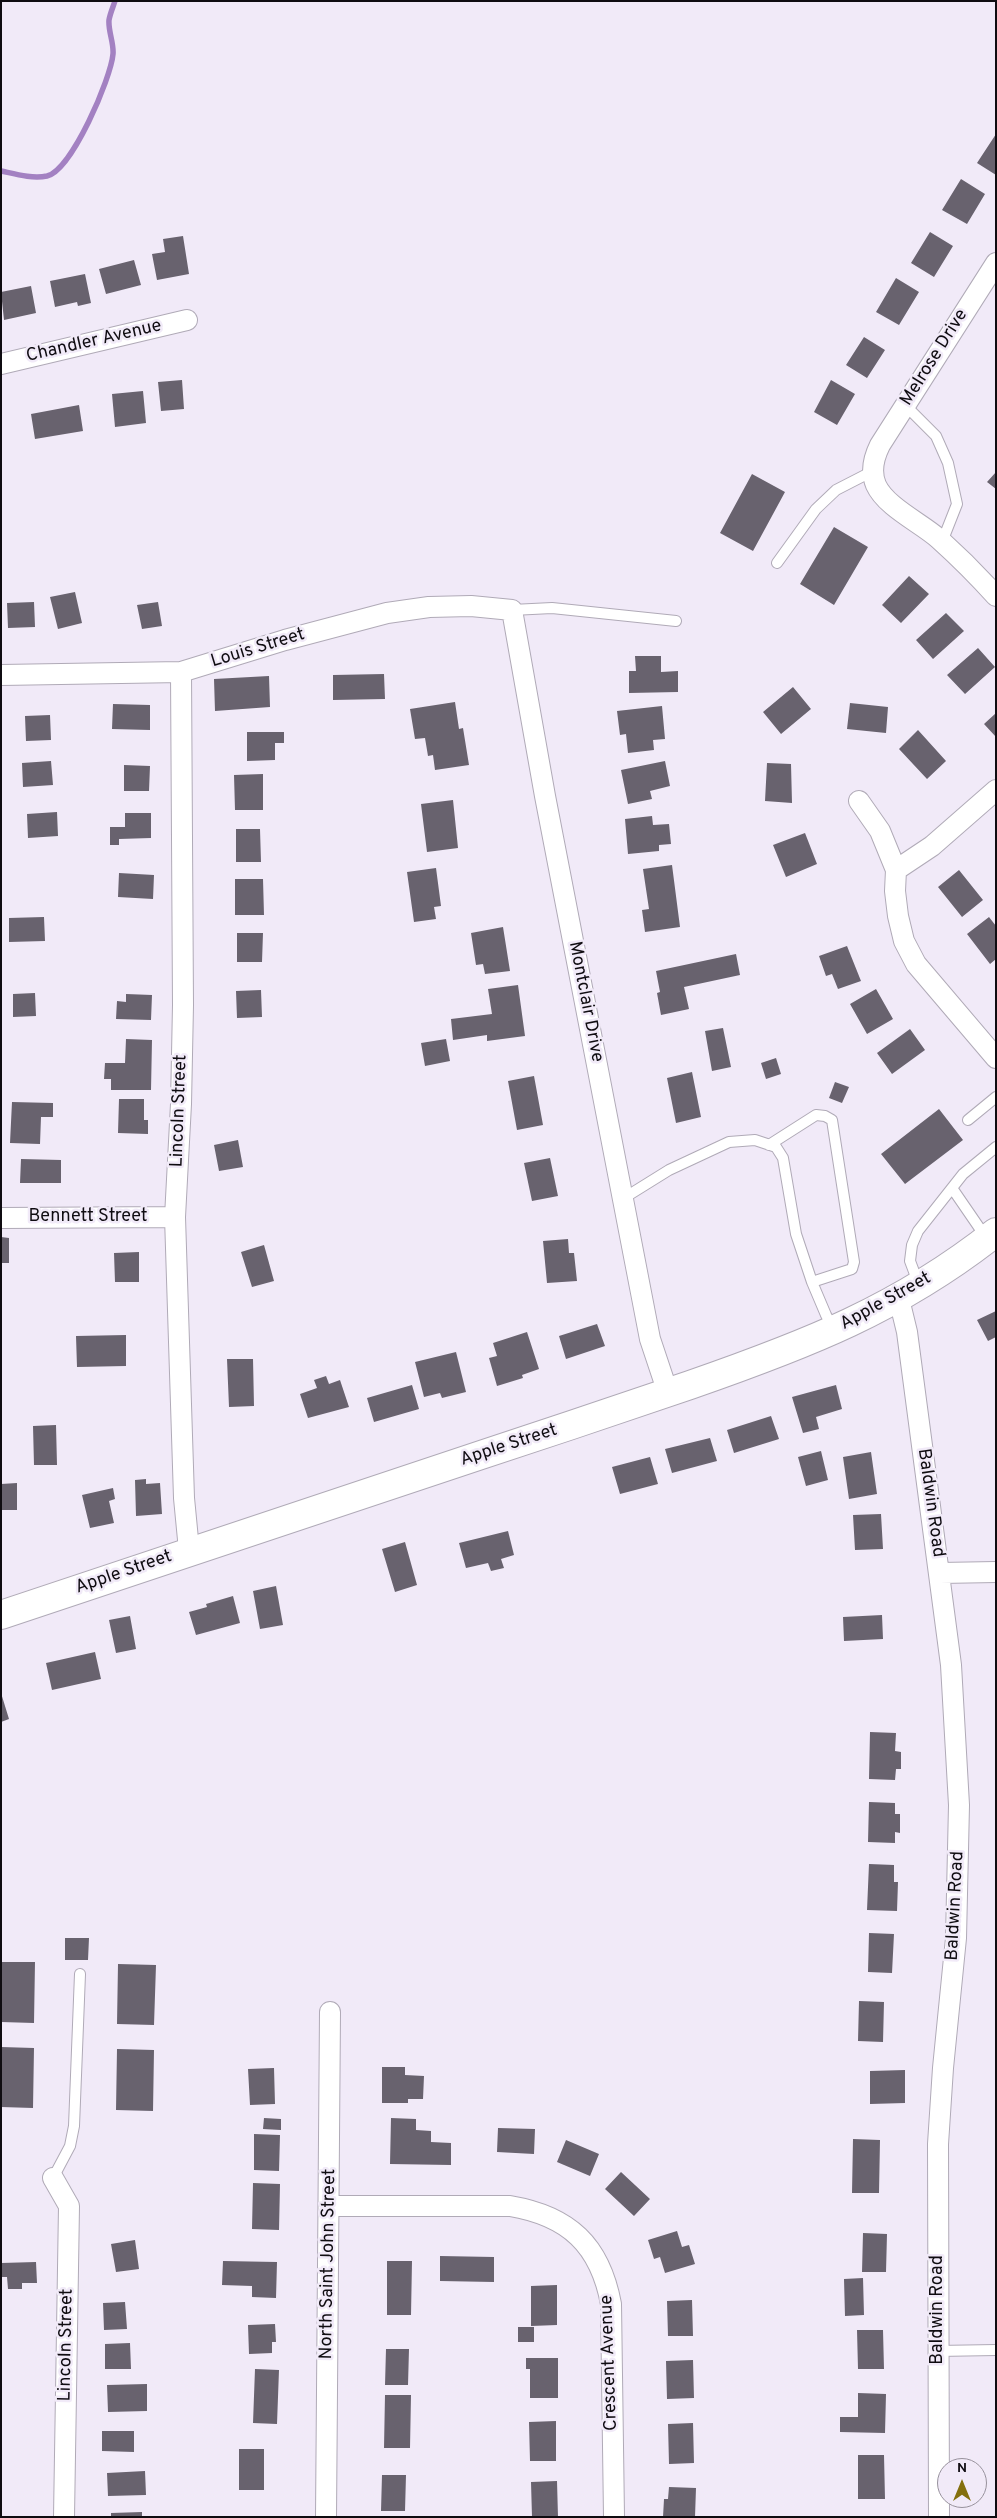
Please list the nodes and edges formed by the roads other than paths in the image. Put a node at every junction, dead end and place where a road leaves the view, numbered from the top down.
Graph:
1 (996, 263) edge
2 (187, 320) dead end
3 (1, 364) edge
4 (905, 404) junction
5 (874, 462) junction
6 (942, 542) junction
7 (777, 562) dead end
8 (996, 596) edge
9 (512, 610) junction
10 (676, 621) dead end
11 (181, 672) junction
12 (1, 675) edge
13 (996, 790) edge
14 (859, 802) dead end
15 (896, 870) junction
16 (996, 1058) edge
17 (996, 1097) edge
18 (968, 1120) dead end
19 (769, 1145) junction
20 (996, 1147) edge
21 (952, 1188) junction
22 (624, 1198) junction
23 (175, 1217) junction
24 (1, 1218) edge
25 (991, 1236) edge
26 (812, 1282) junction
27 (909, 1292) junction
28 (842, 1328) junction
29 (668, 1392) junction
30 (189, 1550) junction
31 (996, 1572) edge
32 (940, 1573) junction
33 (1, 1615) edge
34 (80, 1974) dead end
35 (330, 2012) dead end
36 (53, 2178) joint
37 (329, 2206) junction
38 (996, 2350) edge
39 (938, 2351) junction
40 (64, 2517) edge
41 (326, 2517) edge
42 (614, 2517) edge
43 (939, 2517) edge

1 - 4 street, Melrose Drive
2 - 3 street, Chandler Avenue
4 - 5 street, Melrose Drive
4 - 6 lane
5 - 6 street
5 - 7 lane
6 - 8 street
9 - 10 lane
9 - 11 street, Louis Street
9 - 22 street, Montclair Drive
11 - 12 street, Louis Street
11 - 23 street, Lincoln Street
13 - 15 street
14 - 15 street
15 - 16 street
17 - 18 lane
19 - 22 lane
19 - 26 lane
19 - 26 lane
20 - 21 lane
21 - 25 lane
21 - 27 lane
22 - 29 street, Montclair Drive
23 - 24 street, Bennett Street
23 - 30 street, Lincoln Street
25 - 27 street, Apple Street
26 - 28 lane
27 - 28 street, Apple Street
27 - 32 street, Baldwin Road
28 - 29 street, Apple Street
29 - 30 street, Apple Street
30 - 33 street, Apple Street
31 - 32 street
32 - 39 street, Baldwin Road
34 - 36 lane
35 - 37 street, North Saint John Street
36 - 40 street, Lincoln Street
37 - 41 street, North Saint John Street
37 - 42 street, Crescent Avenue
38 - 39 lane
39 - 43 street, Baldwin Road

